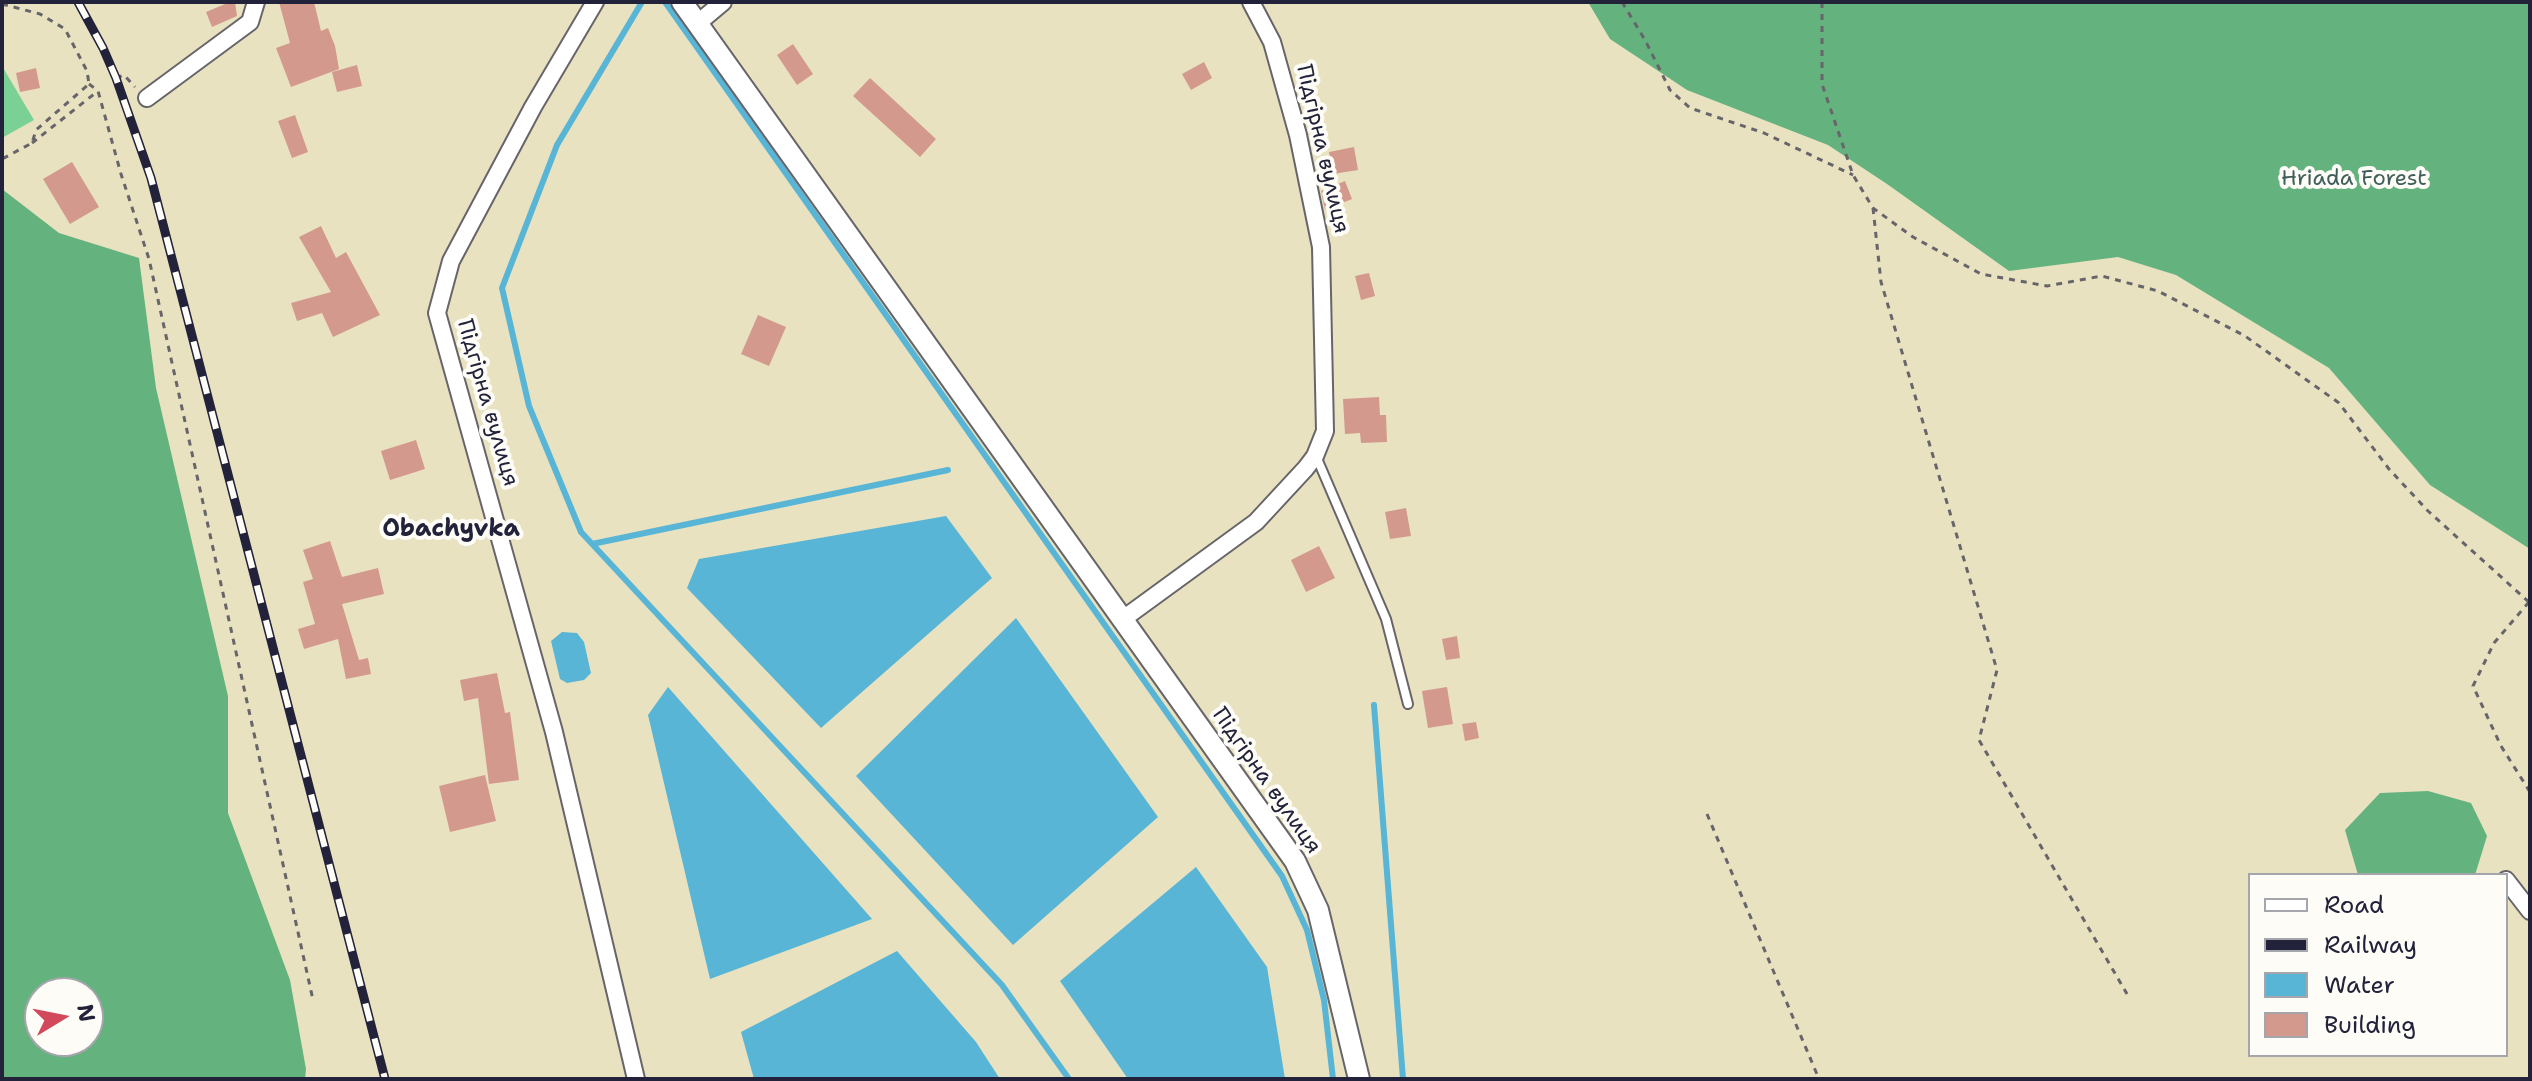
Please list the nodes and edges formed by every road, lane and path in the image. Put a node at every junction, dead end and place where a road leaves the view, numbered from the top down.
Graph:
1 (256, 2) edge
2 (595, 2) edge
3 (682, 2) edge
4 (723, 2) edge
5 (1251, 2) edge
6 (1622, 2) edge
7 (1822, 2) edge
8 (2, 4) edge
9 (16, 4) edge
10 (698, 23) junction
11 (116, 78) dead end
12 (89, 84) junction
13 (98, 91) junction
14 (147, 98) joint
15 (32, 143) junction
16 (2, 159) edge
17 (1853, 175) junction
18 (1873, 208) junction
19 (1315, 456) junction
20 (2530, 602) edge
21 (1123, 619) junction
22 (1408, 704) dead end
23 (2530, 792) edge
24 (1707, 814) dead end
25 (2508, 883) edge
26 (2530, 911) edge
27 (2127, 994) dead end
28 (313, 1000) dead end
29 (636, 1079) edge
30 (1359, 1079) edge
31 (1819, 1079) edge

1 - 14 street
2 - 29 street, Підгірна вулиця
3 - 10 street, Підгірна вулиця
4 - 10 street
5 - 19 street, Підгірна вулиця
6 - 17 path
7 - 17 path
8 - 9 path
9 - 12 path
10 - 21 street, Підгірна вулиця
11 - 14 path
12 - 13 path
12 - 15 path
13 - 15 path
13 - 28 path
15 - 16 path
17 - 18 path
18 - 20 path
18 - 27 path
19 - 21 street, Підгірна вулиця
19 - 22 lane
20 - 23 path
21 - 30 street, Підгірна вулиця
24 - 31 path
25 - 26 street

